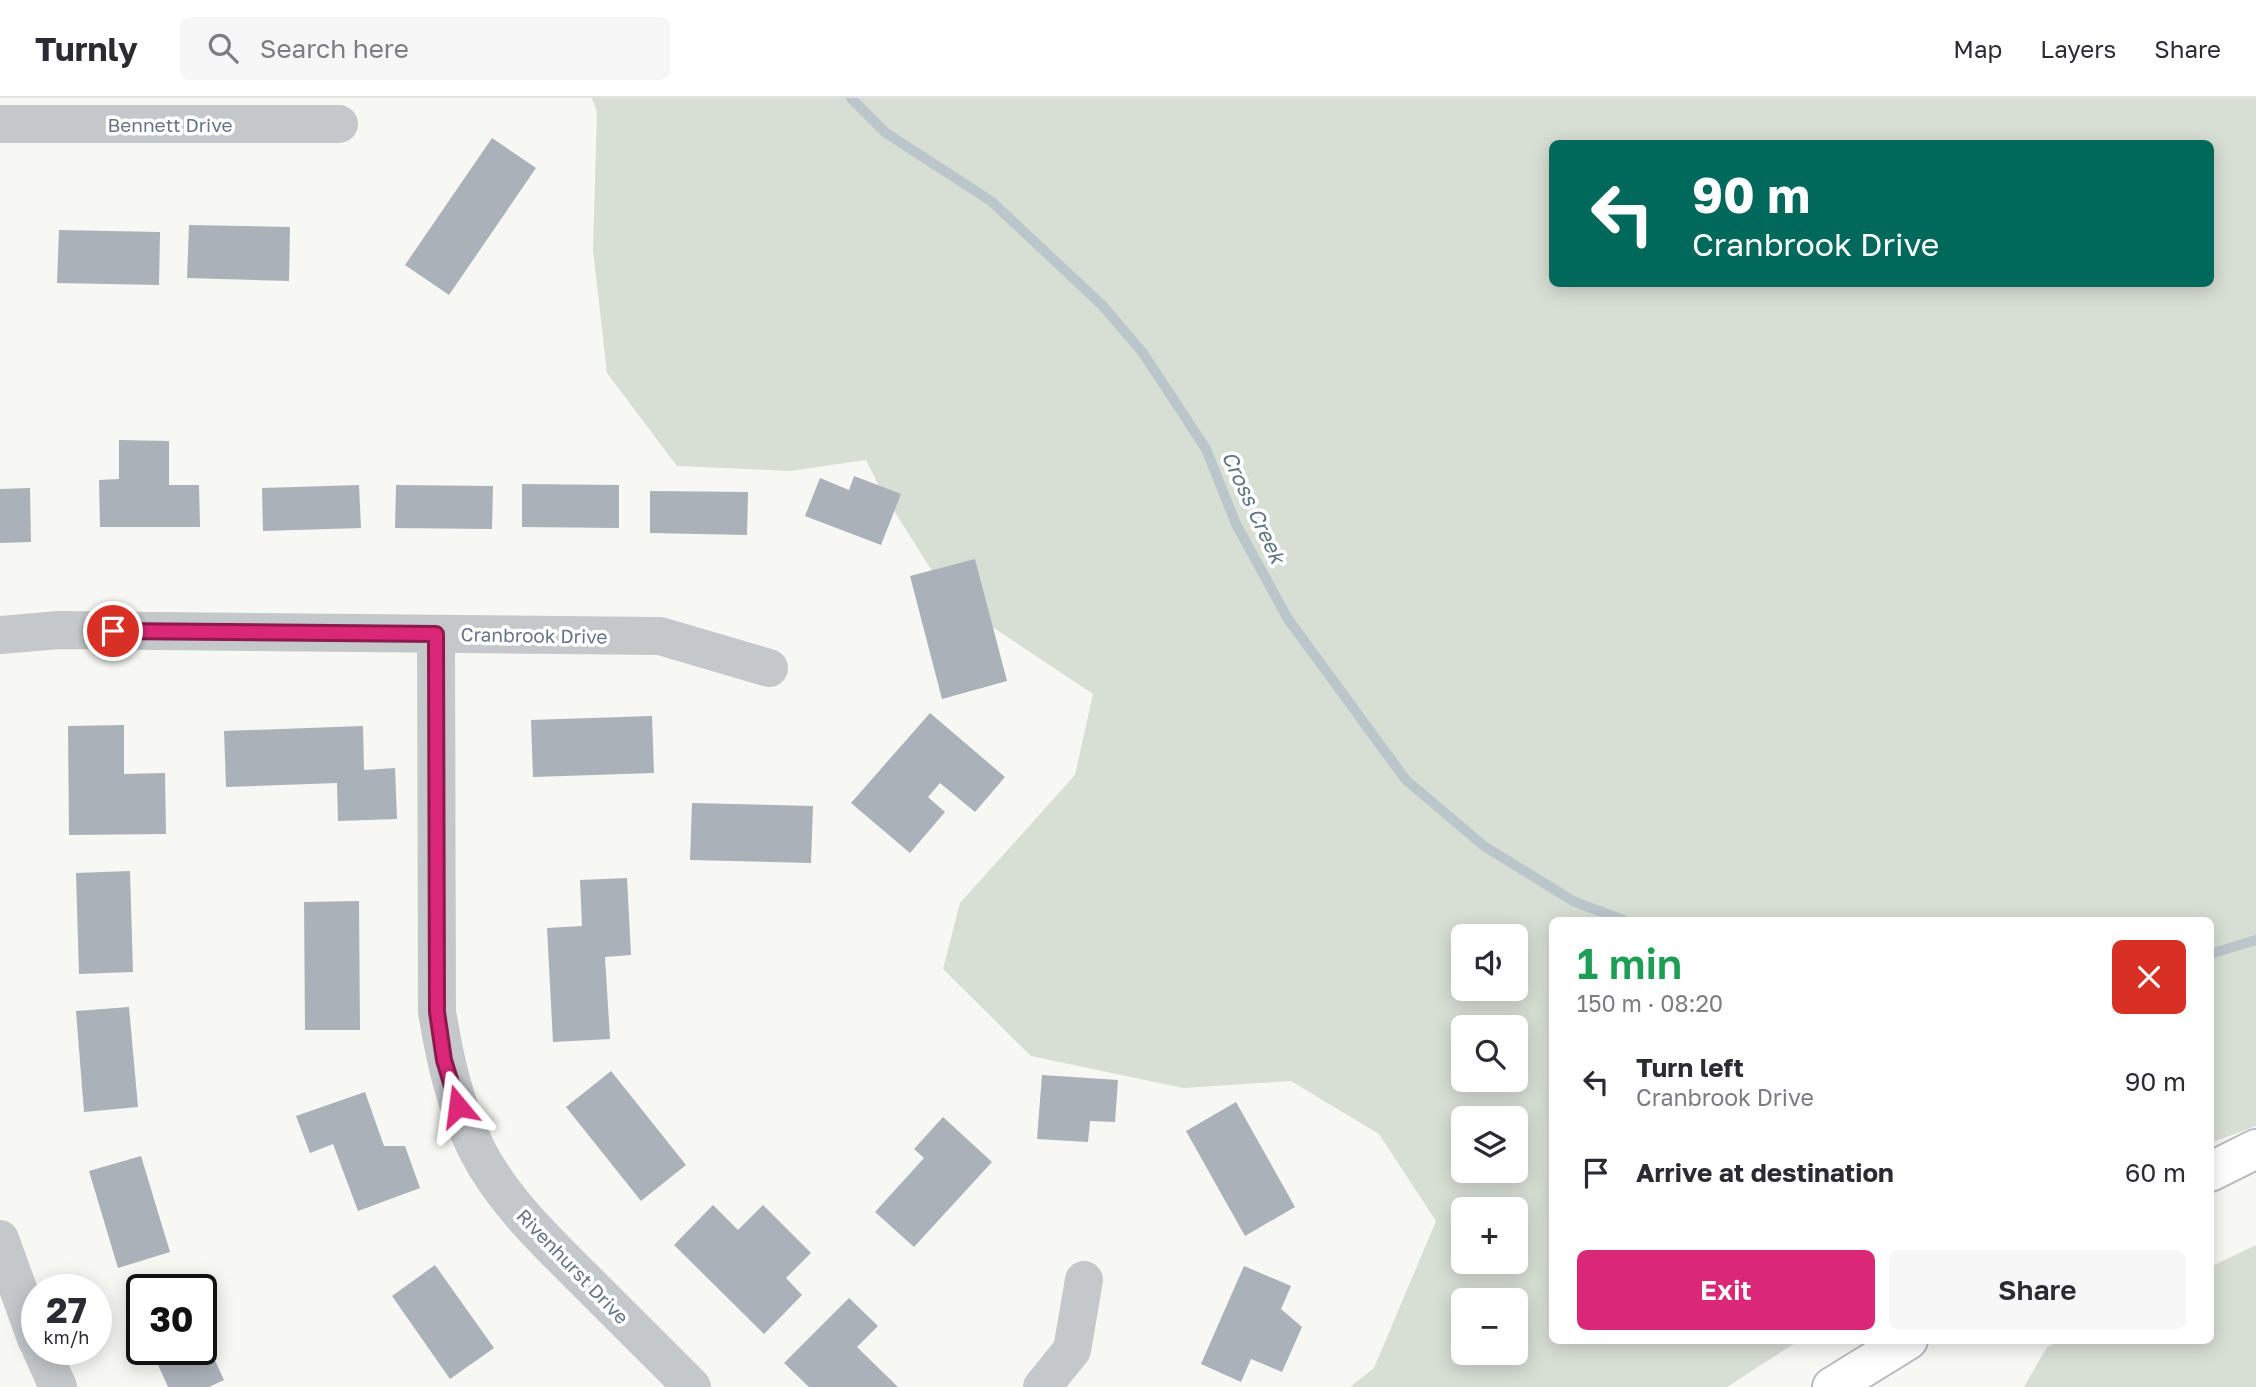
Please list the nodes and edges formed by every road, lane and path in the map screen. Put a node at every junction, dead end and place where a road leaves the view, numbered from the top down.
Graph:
1 (0, 124) edge
2 (340, 124) dead end
3 (436, 634) junction
4 (0, 635) edge
5 (769, 668) dead end
6 (2256, 1149) edge
7 (2214, 1170) edge
8 (0, 1239) edge
9 (1084, 1280) dead end
10 (21, 1297) edge
11 (1902, 1344) edge
12 (48, 1365) edge
13 (58, 1387) edge
14 (692, 1387) edge
15 (1042, 1387) edge
16 (1832, 1387) edge

1 - 2 street, Bennett Drive
3 - 4 street, Cranbrook Drive
3 - 5 street, Cranbrook Drive
3 - 14 street, Rivenhurst Drive
6 - 7 main road
8 - 10 street
9 - 15 street
11 - 16 main road
12 - 13 street

